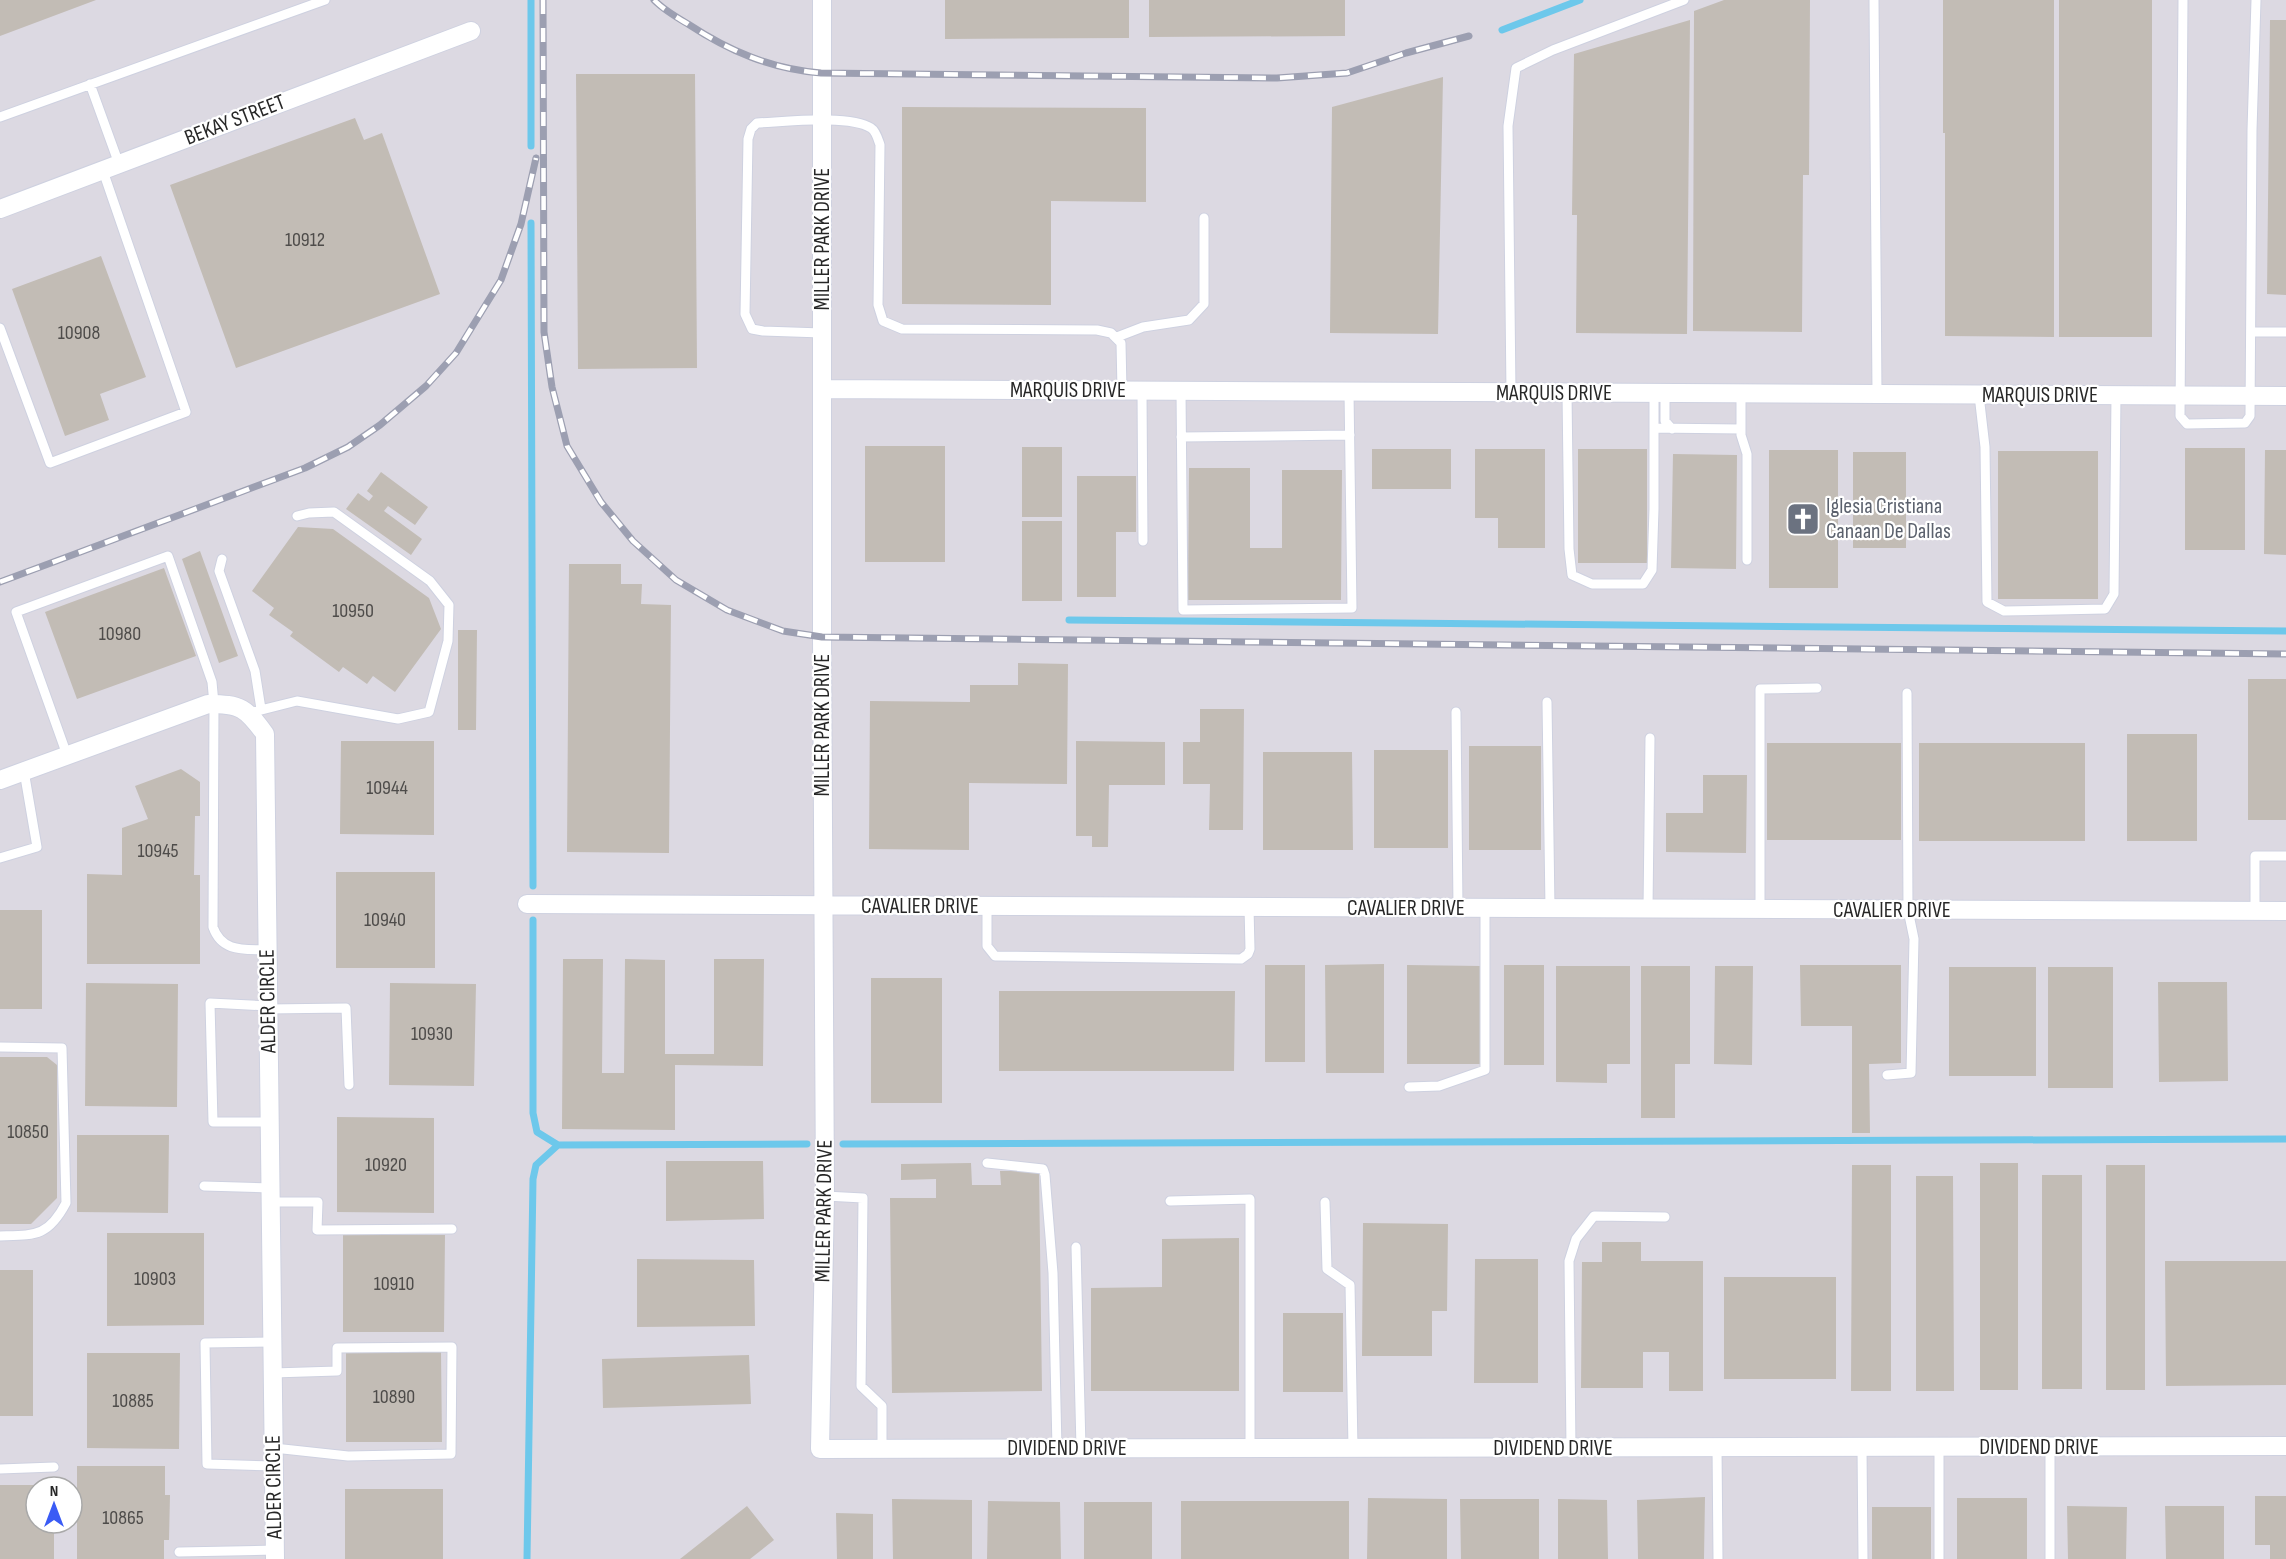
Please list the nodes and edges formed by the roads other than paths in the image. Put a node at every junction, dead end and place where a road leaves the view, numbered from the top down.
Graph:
1 (325, 0) edge
2 (822, 0) edge
3 (1684, 0) edge
4 (1874, 0) edge
5 (2183, 0) edge
6 (2256, 0) edge
7 (312, 2) edge
8 (471, 31) dead end
9 (90, 84) junction
10 (0, 117) edge
11 (821, 120) junction
12 (111, 168) junction
13 (0, 209) edge
14 (1204, 218) dead end
15 (0, 328) edge
16 (2252, 332) junction
17 (2286, 332) edge
18 (822, 333) junction
19 (1117, 337) junction
20 (822, 389) junction
21 (1122, 390) junction
22 (1142, 390) junction
23 (1181, 390) junction
24 (1349, 392) junction
25 (1511, 392) junction
26 (1567, 393) junction
27 (1660, 393) junction
28 (1741, 393) junction
29 (1877, 394) junction
30 (1979, 395) junction
31 (2116, 396) junction
32 (2180, 396) junction
33 (2252, 396) junction
34 (2286, 396) edge
35 (1654, 428) junction
36 (1672, 429) junction
37 (1741, 429) junction
38 (1350, 435) junction
39 (1181, 437) junction
40 (297, 516) dead end
41 (1143, 541) dead end
42 (222, 558) dead end
43 (1748, 560) dead end
44 (1816, 688) dead end
45 (1907, 693) dead end
46 (1547, 702) dead end
47 (214, 704) junction
48 (255, 711) junction
49 (1456, 712) dead end
50 (1650, 738) dead end
51 (68, 755) junction
52 (24, 771) junction
53 (0, 780) edge
54 (2286, 856) edge
55 (0, 858) edge
56 (527, 904) dead end
57 (824, 905) junction
58 (987, 906) junction
59 (1249, 907) junction
60 (1458, 908) junction
61 (1485, 908) junction
62 (1550, 908) junction
63 (1648, 909) junction
64 (1760, 909) junction
65 (1908, 910) junction
66 (2255, 911) junction
67 (2286, 911) edge
68 (268, 950) junction
69 (268, 1008) junction
70 (0, 1047) edge
71 (1887, 1075) dead end
72 (350, 1084) dead end
73 (1409, 1087) dead end
74 (270, 1122) junction
75 (987, 1163) dead end
76 (204, 1186) dead end
77 (271, 1195) junction
78 (825, 1196) junction
79 (1170, 1201) dead end
80 (1325, 1202) dead end
81 (1665, 1217) dead end
82 (452, 1229) dead end
83 (0, 1236) edge
84 (1076, 1246) dead end
85 (273, 1342) junction
86 (273, 1373) junction
87 (2286, 1446) edge
88 (1717, 1447) junction
89 (1862, 1447) junction
90 (1939, 1447) junction
91 (2049, 1447) junction
92 (1057, 1448) junction
93 (1082, 1448) junction
94 (1250, 1448) junction
95 (1353, 1448) junction
96 (1571, 1448) junction
97 (820, 1449) joint
98 (882, 1449) junction
99 (274, 1457) junction
100 (54, 1467) dead end
101 (0, 1469) edge
102 (180, 1552) dead end
103 (275, 1555) edge
104 (1718, 1559) edge
105 (1863, 1559) edge
106 (1939, 1559) edge
107 (2050, 1559) edge

1 - 7 lane
2 - 11 street, MILLER PARK DRIVE
3 - 25 lane
4 - 29 lane
5 - 32 lane
6 - 16 lane
7 - 9 lane
8 - 12 street, BEKAY STREET
9 - 10 lane
9 - 12 lane
11 - 18 street, MILLER PARK DRIVE
11 - 18 lane
11 - 19 lane
12 - 13 street, BEKAY STREET
12 - 15 lane
14 - 19 lane
16 - 17 lane
16 - 33 lane
18 - 20 street, MILLER PARK DRIVE
19 - 21 lane
20 - 21 street, MARQUIS DRIVE
20 - 57 street, MILLER PARK DRIVE
21 - 22 street, MARQUIS DRIVE
22 - 23 street, MARQUIS DRIVE
22 - 41 lane
23 - 24 street, MARQUIS DRIVE
23 - 39 lane
24 - 25 street, MARQUIS DRIVE
24 - 38 lane
25 - 26 street, MARQUIS DRIVE
26 - 27 street, MARQUIS DRIVE
26 - 35 lane
27 - 28 street, MARQUIS DRIVE
27 - 35 lane
27 - 36 lane
28 - 29 street, MARQUIS DRIVE
28 - 37 lane
29 - 30 street, MARQUIS DRIVE
30 - 31 street, MARQUIS DRIVE
30 - 31 lane
31 - 32 street, MARQUIS DRIVE
32 - 33 street, MARQUIS DRIVE
32 - 33 lane
33 - 34 street, MARQUIS DRIVE
35 - 36 lane
36 - 37 lane
37 - 43 lane
38 - 39 lane
38 - 39 lane
40 - 48 lane
42 - 48 lane
44 - 64 lane
45 - 65 lane
46 - 62 lane
47 - 48 street
47 - 51 street
47 - 51 lane
47 - 68 lane
48 - 68 street, ALDER CIRCLE
49 - 60 lane
50 - 63 lane
51 - 52 street
52 - 53 street
52 - 55 lane
54 - 66 lane
56 - 57 street, CAVALIER DRIVE
57 - 58 street, CAVALIER DRIVE
57 - 78 street, MILLER PARK DRIVE
58 - 59 street, CAVALIER DRIVE
58 - 59 lane
59 - 60 street, CAVALIER DRIVE
60 - 61 street, CAVALIER DRIVE
61 - 62 street, CAVALIER DRIVE
61 - 73 lane
62 - 63 street, CAVALIER DRIVE
63 - 64 street, CAVALIER DRIVE
64 - 65 street, CAVALIER DRIVE
65 - 66 street, CAVALIER DRIVE
65 - 71 lane
66 - 67 street, CAVALIER DRIVE
68 - 69 street, ALDER CIRCLE
69 - 72 lane
69 - 74 street, ALDER CIRCLE
69 - 74 lane
70 - 83 lane
74 - 77 street, ALDER CIRCLE
75 - 92 lane
76 - 77 lane
77 - 82 lane
77 - 85 street, ALDER CIRCLE
78 - 97 street, MILLER PARK DRIVE
78 - 98 lane
79 - 94 lane
80 - 95 lane
81 - 96 lane
84 - 93 lane
85 - 86 street, ALDER CIRCLE
85 - 99 lane
86 - 99 street, ALDER CIRCLE
86 - 99 lane
87 - 91 street, DIVIDEND DRIVE
88 - 89 street, DIVIDEND DRIVE
88 - 96 street, DIVIDEND DRIVE
88 - 104 lane
89 - 90 street, DIVIDEND DRIVE
89 - 105 lane
90 - 91 street, DIVIDEND DRIVE
90 - 106 lane
91 - 107 lane
92 - 93 street, DIVIDEND DRIVE
92 - 98 street, DIVIDEND DRIVE
93 - 94 street, DIVIDEND DRIVE
94 - 95 street, DIVIDEND DRIVE
95 - 96 street, DIVIDEND DRIVE
97 - 98 street, DIVIDEND DRIVE
99 - 103 street, ALDER CIRCLE
100 - 101 lane
102 - 103 lane

